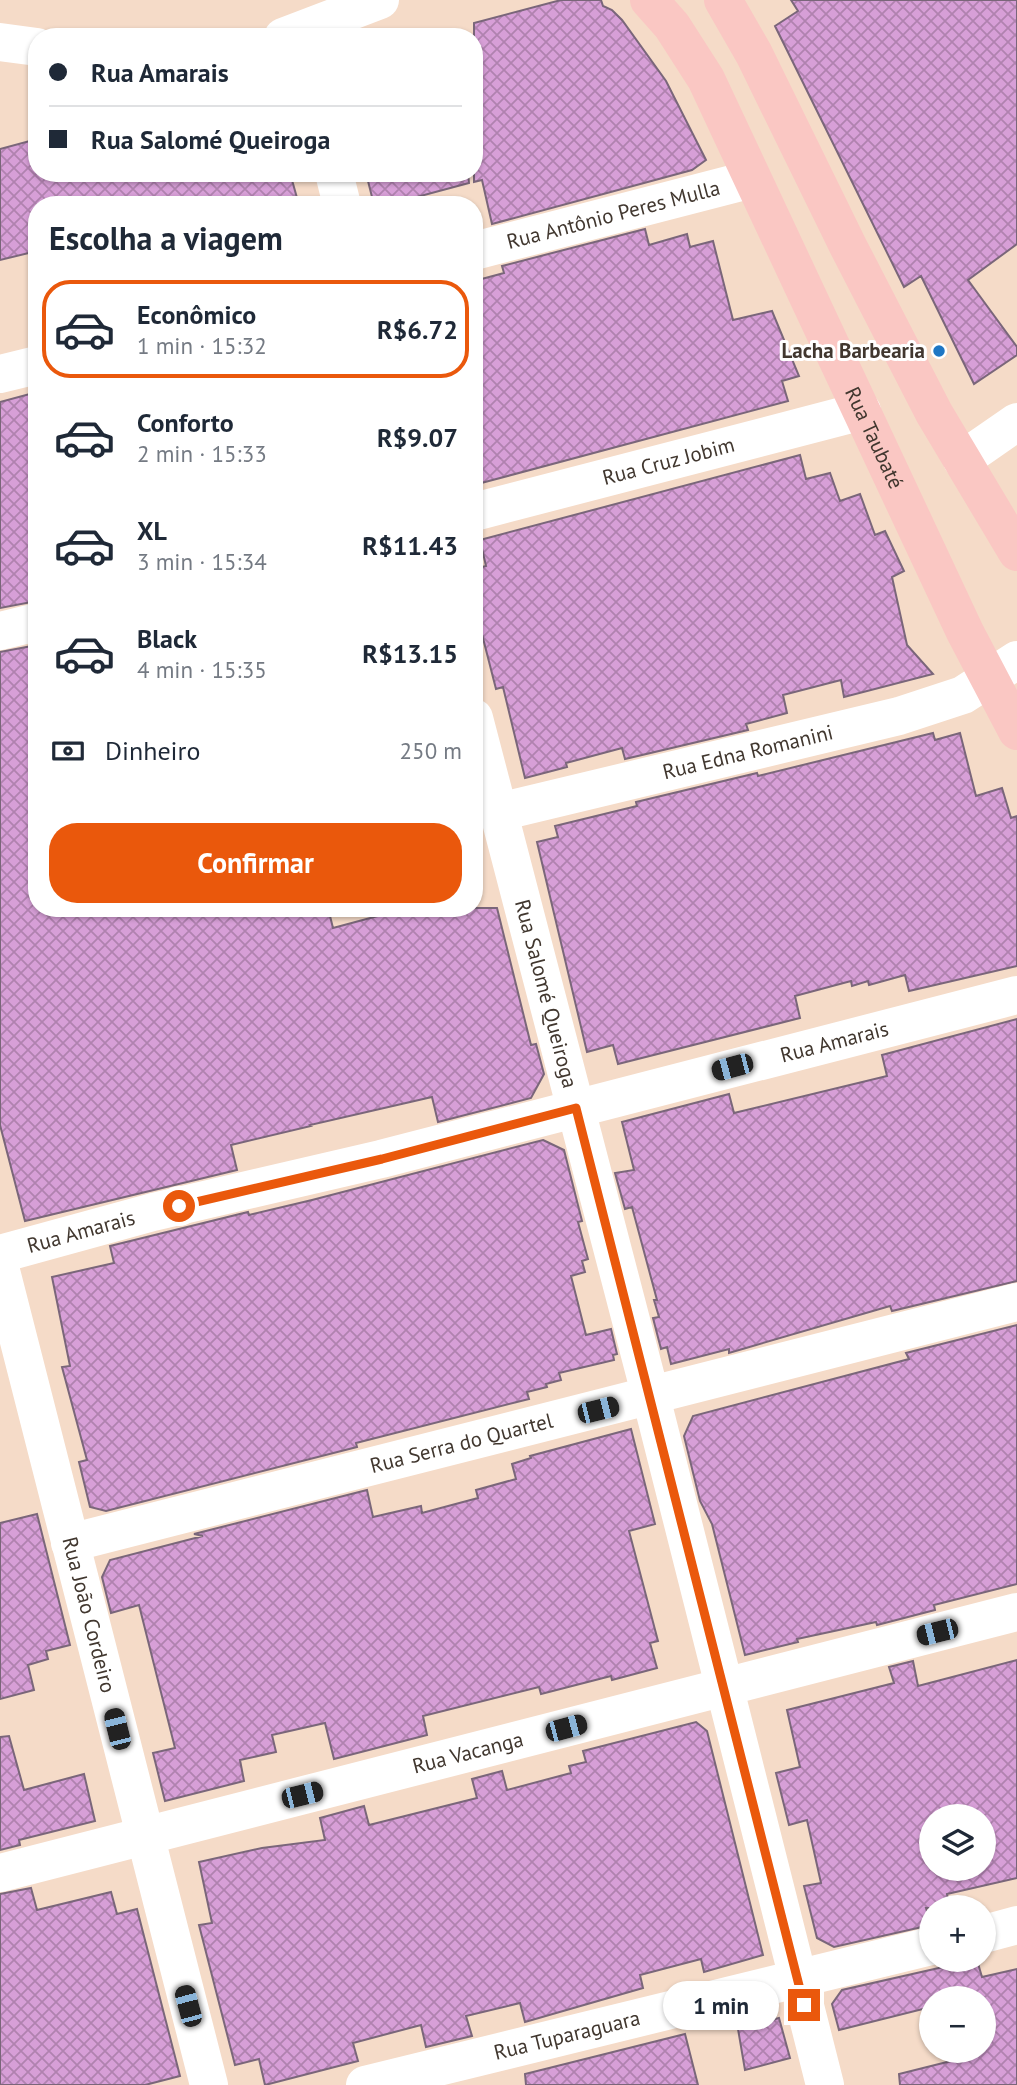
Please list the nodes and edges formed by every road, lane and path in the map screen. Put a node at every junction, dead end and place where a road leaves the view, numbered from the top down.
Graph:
1 (649, 0) edge
2 (723, 0) edge
3 (368, 3) edge
4 (309, 28) edge
5 (0, 42) edge
6 (28, 46) edge
7 (752, 179) junction
8 (483, 249) edge
9 (28, 367) edge
10 (0, 374) edge
11 (862, 411) junction
12 (1017, 422) edge
13 (962, 460) junction
14 (483, 510) edge
15 (1017, 552) edge
16 (28, 624) edge
17 (0, 631) edge
18 (1003, 669) edge
19 (1017, 731) edge
20 (483, 752) edge
21 (499, 812) junction
22 (1017, 995) edge
23 (576, 1108) junction
24 (0, 1254) edge
25 (0, 1267) edge
26 (1017, 1302) edge
27 (651, 1397) junction
28 (70, 1543) junction
29 (1017, 1612) edge
30 (724, 1687) junction
31 (145, 1835) junction
32 (0, 1873) edge
33 (1017, 1925) edge
34 (996, 1931) edge
35 (919, 1949) edge
36 (797, 1979) junction
37 (209, 2085) edge
38 (365, 2085) edge
39 (825, 2085) edge

1 - 7 main road, Rua Taubaté
2 - 13 main road
3 - 4 street
5 - 6 street
7 - 8 street, Rua Antônio Peres Mulla
7 - 11 main road, Rua Taubaté
9 - 10 street
11 - 14 street, Rua Cruz Jobim
11 - 18 main road, Rua Taubaté
12 - 13 street
13 - 15 main road
16 - 17 street
18 - 19 main road, Rua Taubaté
18 - 21 street, Rua Edna Romanini
20 - 21 street, Rua Salomé Queiroga
21 - 23 street, Rua Salomé Queiroga
22 - 23 street, Rua Amarais
23 - 24 street, Rua Amarais
23 - 27 street, Rua Salomé Queiroga
25 - 28 street, Rua João Cordeiro
26 - 27 street, Rua Serra do Quartel
27 - 28 street, Rua Serra do Quartel
27 - 30 street, Rua Salomé Queiroga
28 - 31 street, Rua João Cordeiro
29 - 30 street, Rua Vacanga
30 - 31 street, Rua Vacanga
30 - 36 street, Rua Salomé Queiroga
31 - 32 street, Rua Vacanga
31 - 37 street, Rua João Cordeiro
33 - 34 street
35 - 36 street, Rua Tuparaguara
36 - 38 street, Rua Tuparaguara
36 - 39 street, Rua Salomé Queiroga

